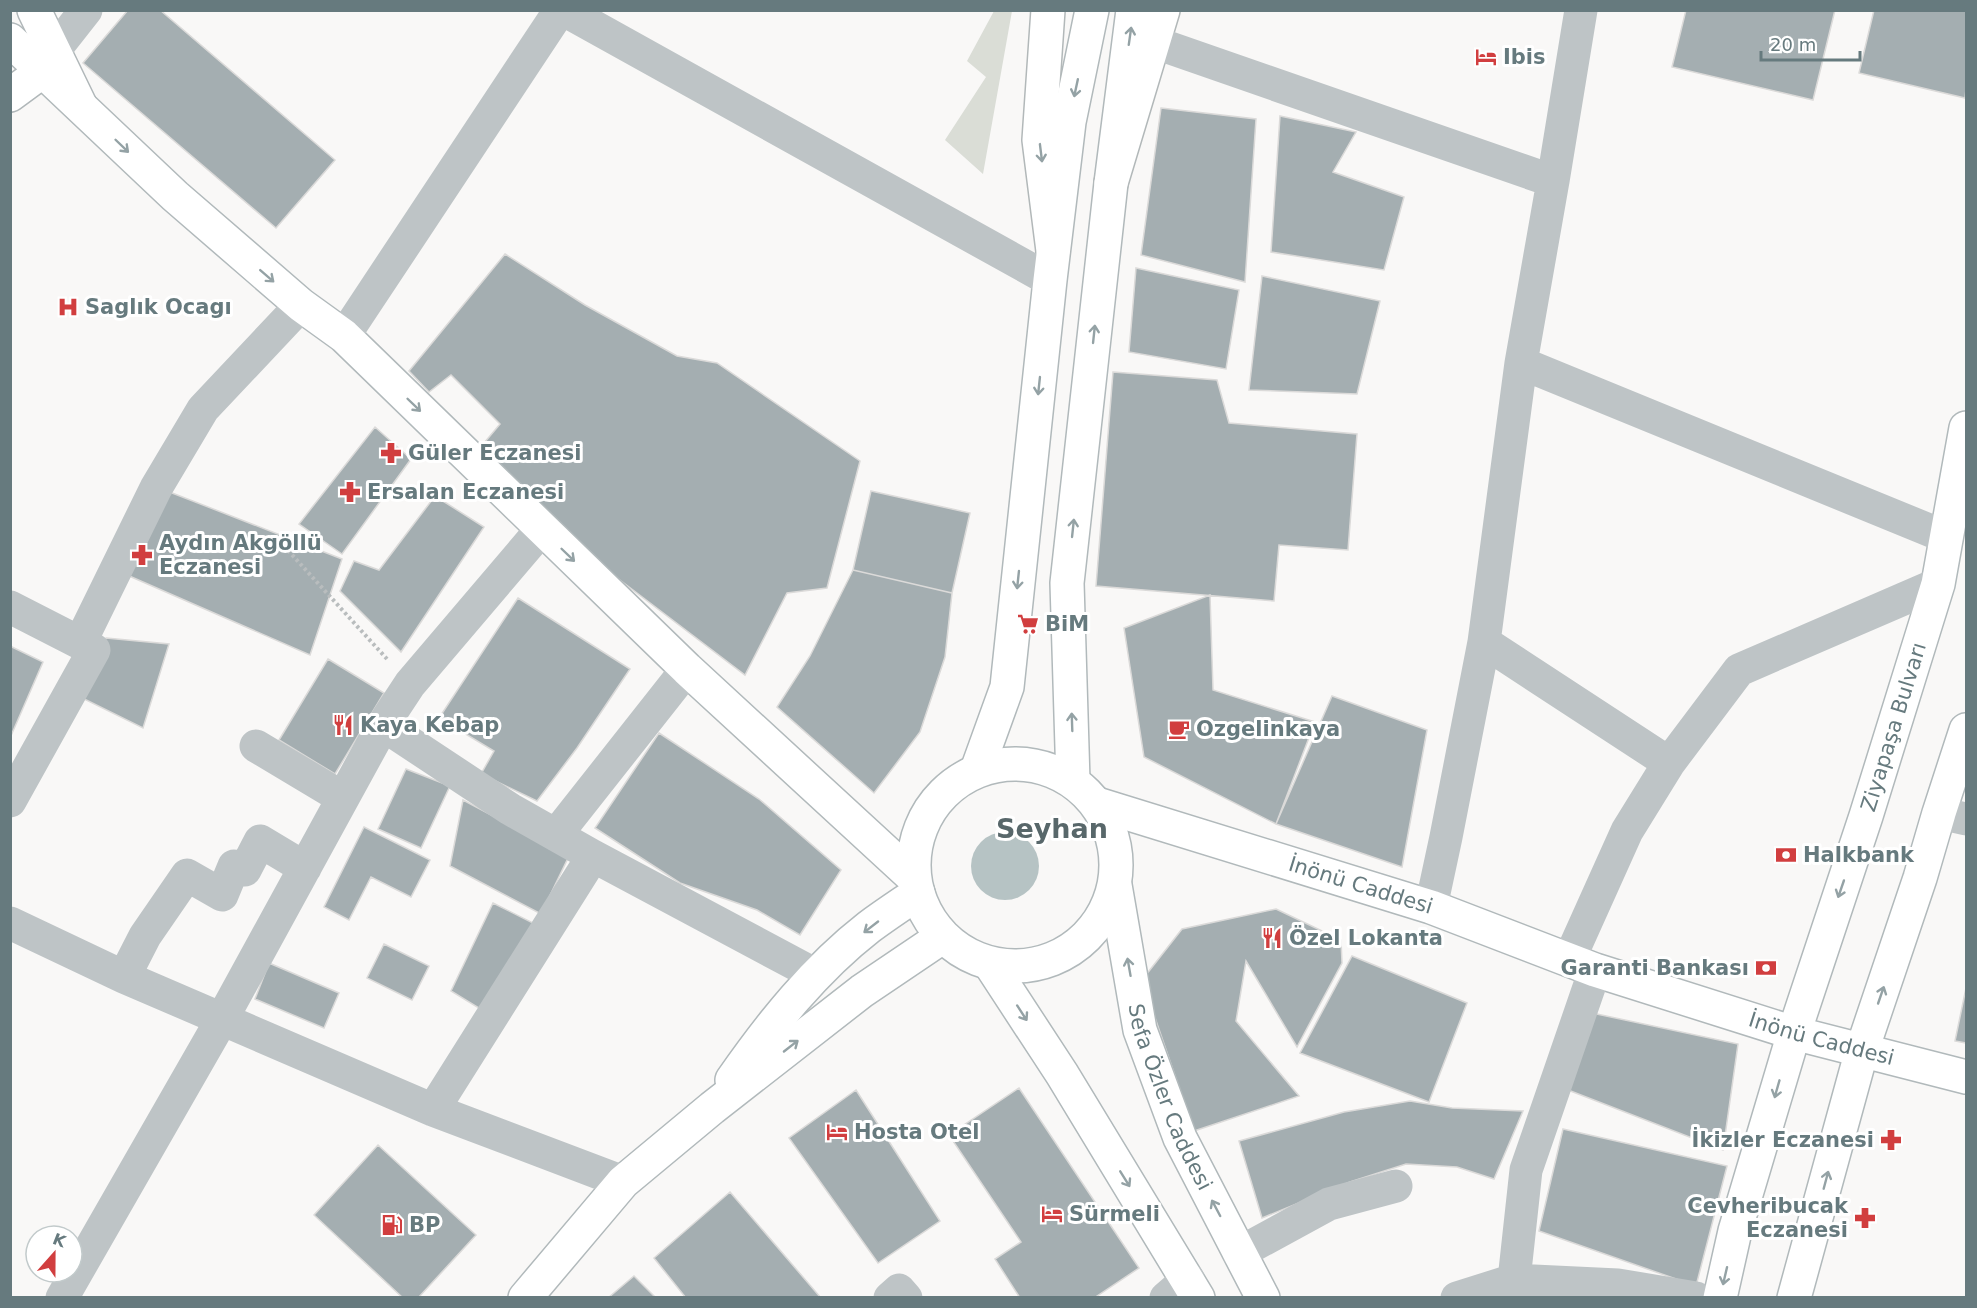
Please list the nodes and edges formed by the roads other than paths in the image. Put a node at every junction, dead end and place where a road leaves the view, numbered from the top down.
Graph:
1 (33, 10) edge
2 (86, 10) edge
3 (1048, 10) edge
4 (1092, 10) edge
5 (1133, 10) edge
6 (1163, 10) edge
7 (1581, 10) edge
8 (569, 12) edge
9 (10, 40) edge
10 (1154, 42) junction
11 (48, 61) junction
12 (10, 95) edge
13 (1552, 181) junction
14 (1111, 183) junction
15 (1051, 266) junction
16 (301, 305) junction
17 (344, 336) junction
18 (1521, 363) junction
19 (1966, 428) edge
20 (542, 530) junction
21 (1946, 537) junction
22 (1938, 584) junction
23 (10, 608) edge
24 (1484, 642) junction
25 (80, 643) junction
26 (687, 669) junction
27 (383, 724) junction
28 (1966, 730) edge
29 (256, 746) dead end
30 (1669, 763) junction
31 (977, 770) junction
32 (1074, 781) junction
33 (343, 798) junction
34 (10, 801) edge
35 (1097, 804) junction
36 (1953, 816) edge
37 (556, 835) junction
38 (592, 856) junction
39 (305, 868) junction
40 (1115, 884) junction
41 (916, 885) junction
42 (1431, 907) junction
43 (10, 923) edge
44 (942, 937) junction
45 (990, 964) junction
46 (1582, 965) junction
47 (816, 975) junction
48 (124, 977) junction
49 (222, 1018) junction
50 (1794, 1033) junction
51 (1862, 1050) junction
52 (1966, 1077) edge
53 (712, 1108) junction
54 (433, 1110) junction
55 (623, 1182) junction
56 (1396, 1186) dead end
57 (1239, 1253) junction
58 (1514, 1281) junction
59 (1184, 1291) edge
60 (62, 1298) edge
61 (525, 1298) edge
62 (890, 1298) edge
63 (906, 1298) edge
64 (1263, 1298) edge
65 (1456, 1298) edge
66 (1696, 1298) edge
67 (1720, 1298) edge
68 (1794, 1298) edge

1 - 11 main road
2 - 11 street
3 -> 15 main road
4 -> 15 main road
14 -> 5 main road
6 - 10 main road
7 - 13 street
8 - 15 street
8 - 17 street
9 - 11 main road
10 - 13 street
10 - 14 main road
11 - 12 main road
11 -> 16 main road
13 - 18 street
32 -> 14 main road
15 -> 31 main road
16 - 17 main road
16 - 25 street
17 -> 20 main road
18 - 21 street
18 - 24 street
19 - 21 main road, Ziyapaşa Bulvarı
20 -> 26 main road
20 - 27 street
21 - 22 main road, Ziyapaşa Bulvarı
22 - 30 street
22 -> 50 main road, Ziyapaşa Bulvarı
23 - 25 street
24 - 30 street
24 - 42 street
25 - 34 street
26 - 37 street
26 - 41 main road
27 - 33 street
27 - 37 street
28 - 36 main road
29 - 33 street
30 - 46 street
31 - 32 main road
31 - 41 main road
32 - 35 main road
33 - 39 street
35 - 40 main road
35 - 42 main road, İnönü Caddesi
51 -> 36 main road
37 - 38 street
38 - 47 street
38 - 54 street
39 - 48 street
39 - 49 street
40 - 45 main road
57 -> 40 main road, Sefa Özler Caddesi
41 - 44 main road
41 -> 47 main road
42 - 46 main road, İnönü Caddesi
43 - 48 street
44 - 45 main road
53 -> 44 main road
45 -> 59 main road
46 - 50 main road, İnönü Caddesi
46 - 58 street
47 - 53 main road
48 - 49 street
49 - 54 street
49 - 60 street
50 - 51 main road, İnönü Caddesi
50 -> 67 main road, Ziyapaşa Bulvarı
51 - 52 main road, İnönü Caddesi
68 -> 51 main road
53 - 55 main road
54 - 55 street
55 - 61 main road
56 - 57 street
57 - 64 main road, Sefa Özler Caddesi
58 - 65 street
58 - 66 street
62 - 63 street

